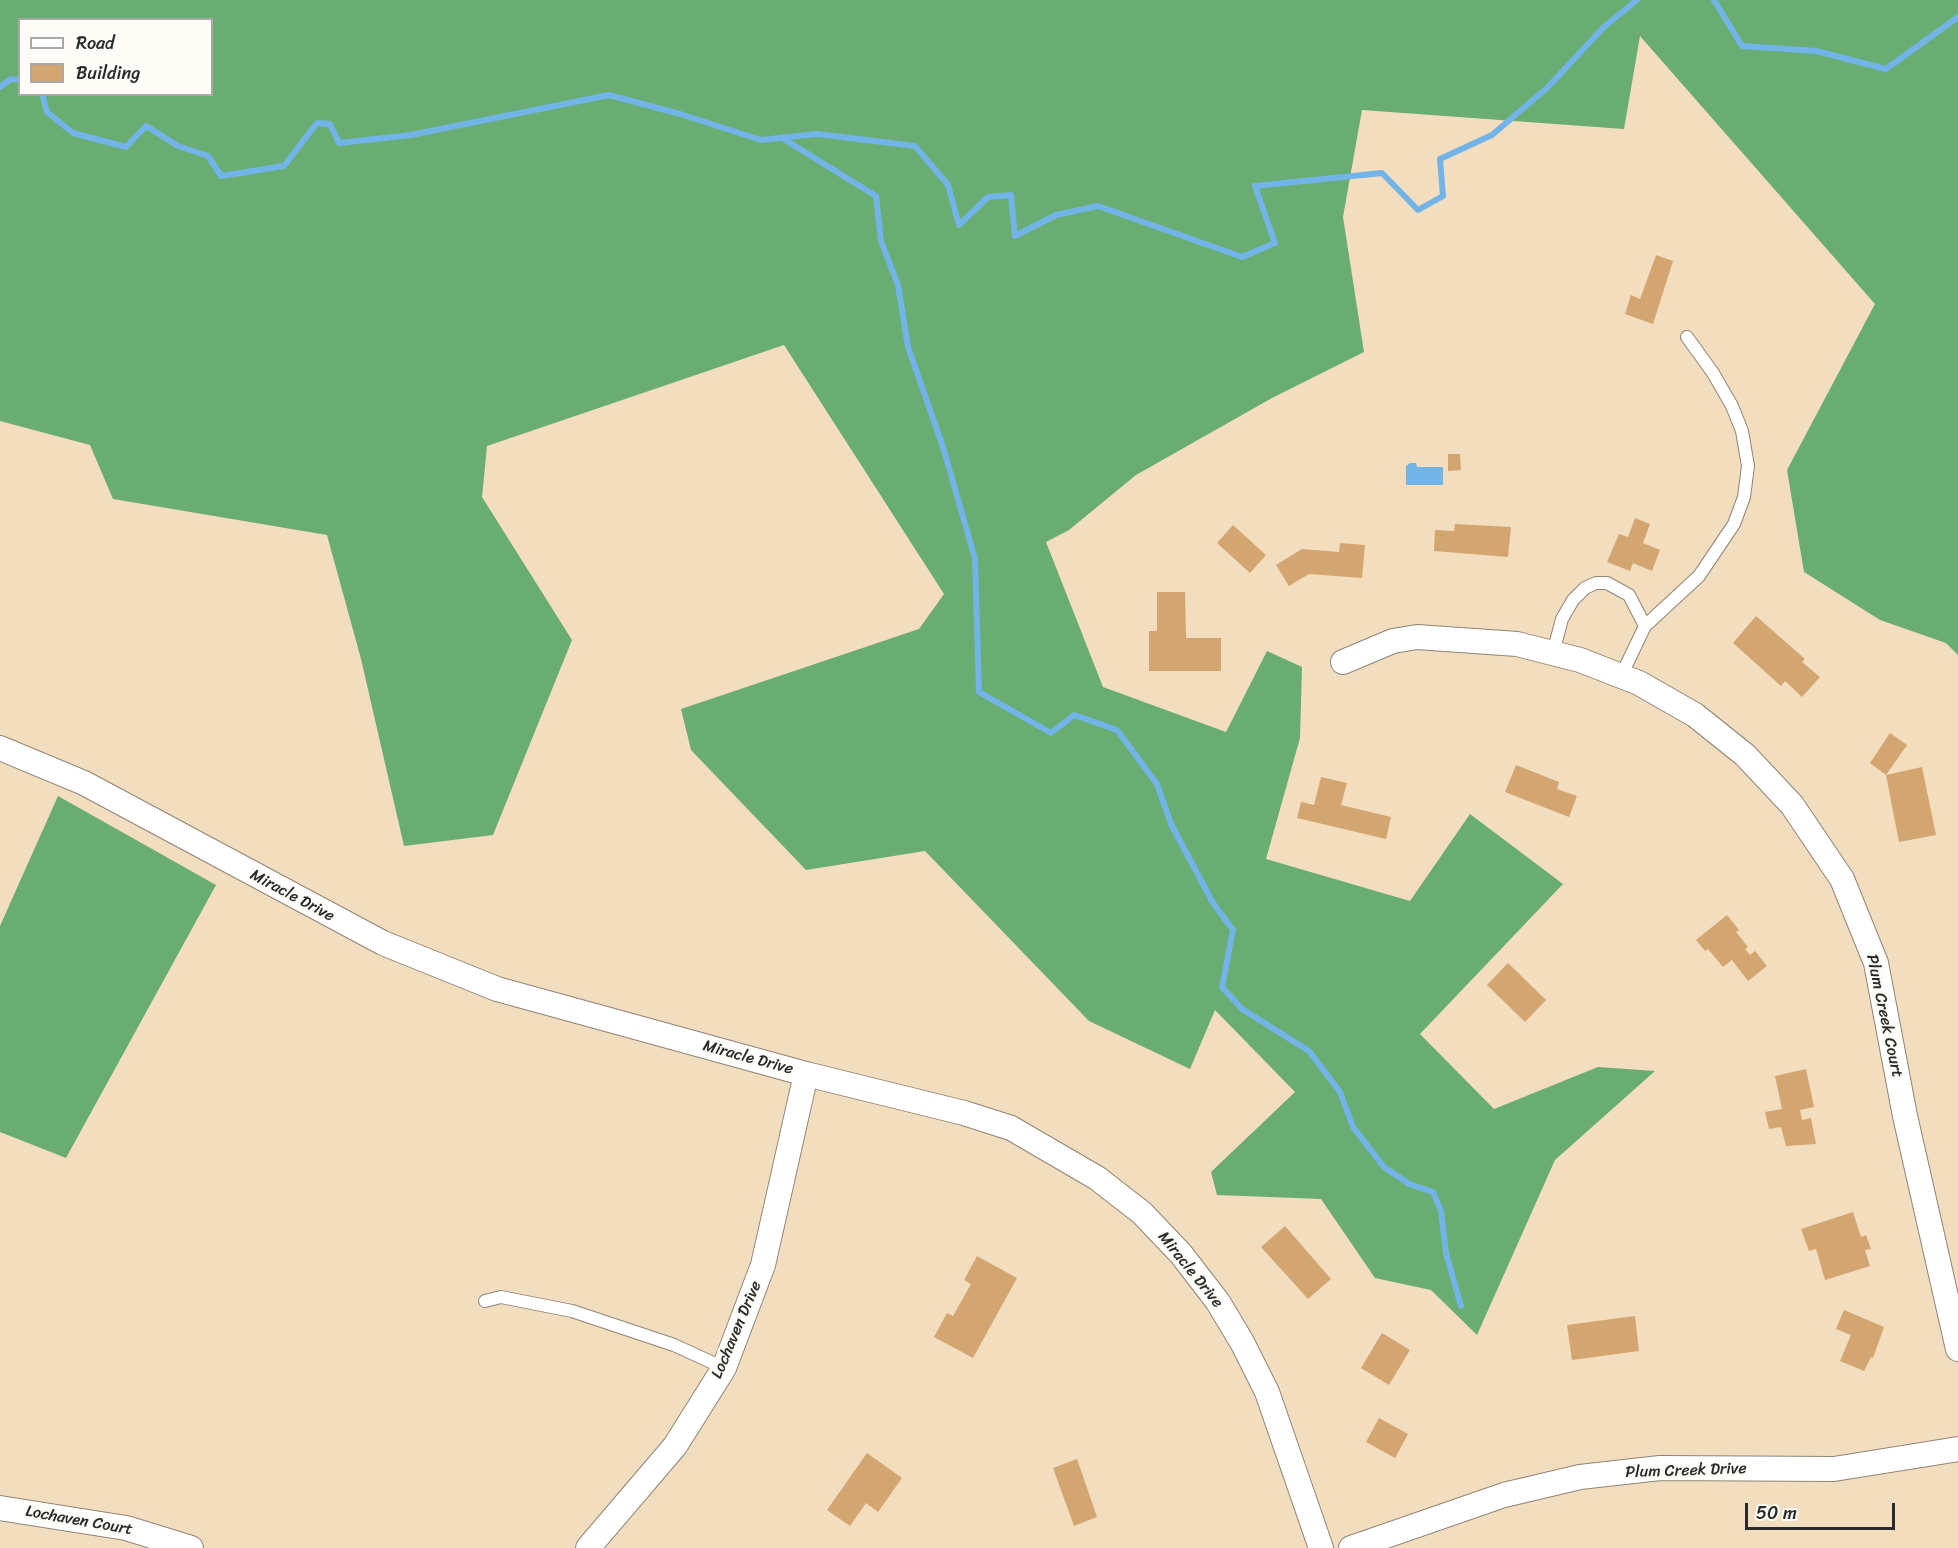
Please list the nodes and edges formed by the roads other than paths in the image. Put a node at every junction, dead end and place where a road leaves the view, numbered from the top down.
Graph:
1 (1687, 337) dead end
2 (1645, 626) junction
3 (1553, 653) junction
4 (1343, 662) dead end
5 (1621, 676) junction
6 (0, 748) edge
7 (806, 1074) junction
8 (485, 1301) dead end
9 (1958, 1349) edge
10 (724, 1368) junction
11 (1958, 1449) edge
12 (0, 1508) edge
13 (191, 1548) edge
14 (588, 1548) edge
15 (1321, 1548) edge
16 (1351, 1548) edge

1 - 2 lane
2 - 3 lane
2 - 5 lane
3 - 4 street, Plum Creek Court
3 - 5 street, Plum Creek Court
5 - 9 street, Plum Creek Court
6 - 7 street, Miracle Drive
7 - 10 street, Lochaven Drive
7 - 15 street, Miracle Drive
8 - 10 lane
10 - 14 street, Lochaven Drive
11 - 16 street, Plum Creek Drive
12 - 13 street, Lochaven Court

